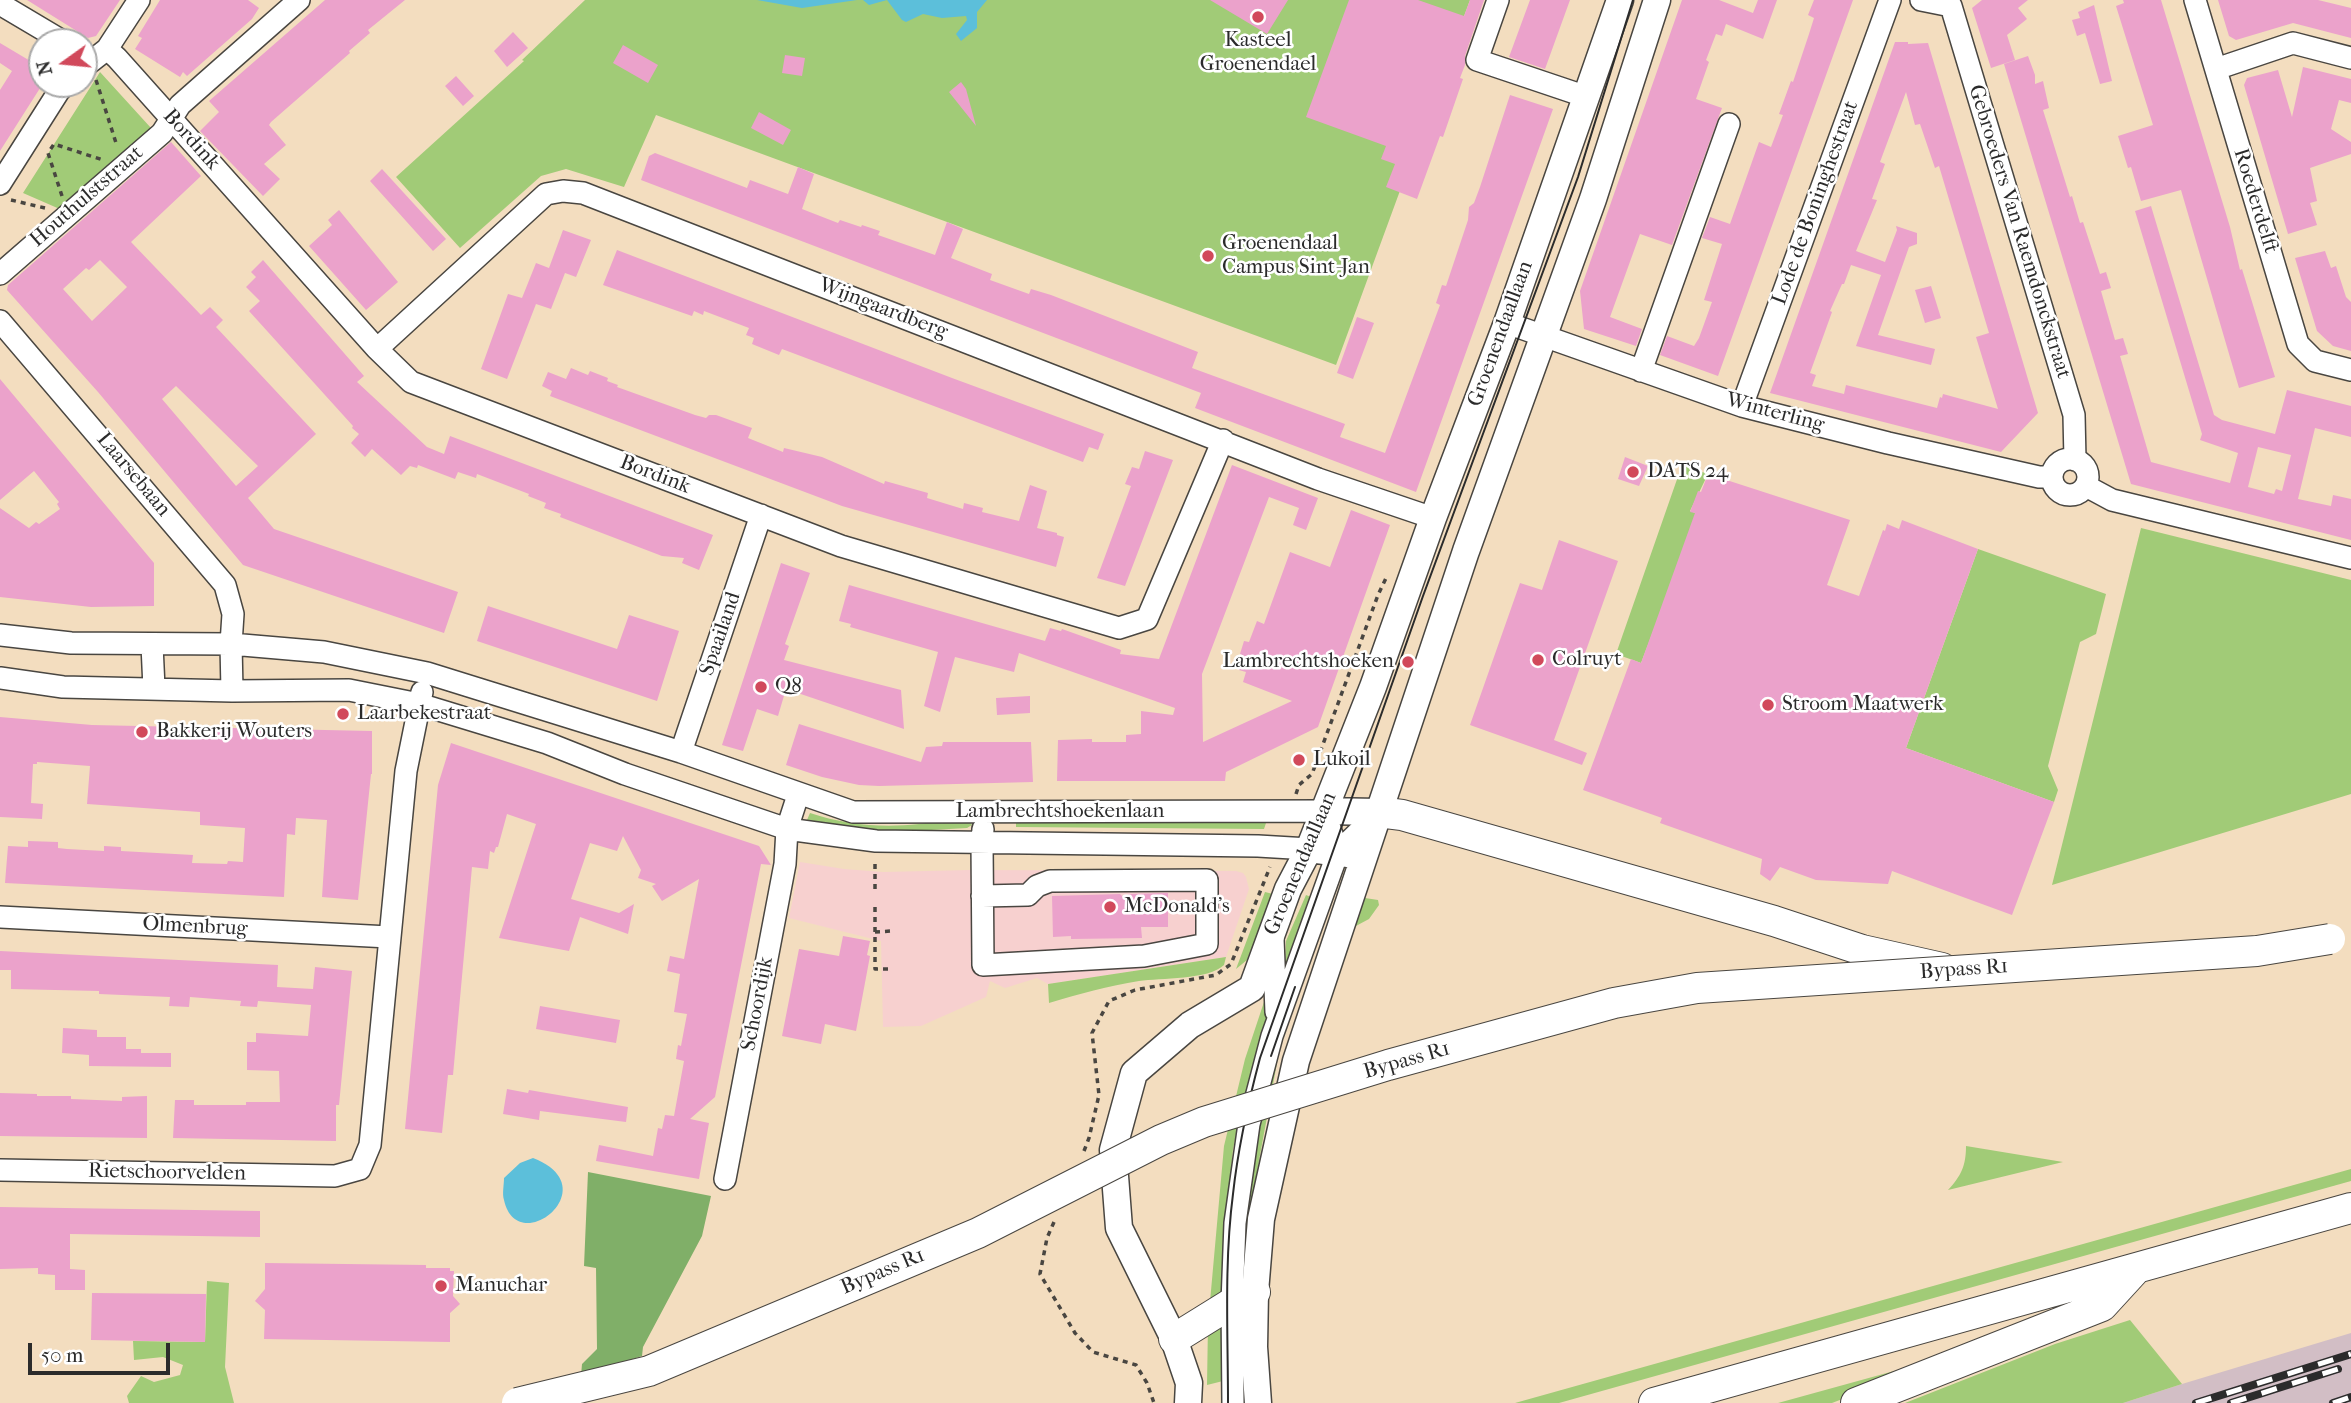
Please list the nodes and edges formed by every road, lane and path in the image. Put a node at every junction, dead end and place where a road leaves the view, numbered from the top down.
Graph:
1 (138, 0) edge
2 (299, 0) edge
3 (1498, 0) edge
4 (1620, 0) edge
5 (1657, 0) edge
6 (1890, 0) edge
7 (1921, 0) edge
8 (2195, 0) edge
9 (1954, 3) edge
10 (0, 4) edge
11 (40, 28) edge
12 (98, 50) edge
13 (2351, 58) edge
14 (98, 59) edge
15 (2216, 69) junction
16 (98, 82) edge
17 (1587, 97) junction
18 (55, 98) edge
19 (171, 118) junction
20 (1729, 124) dead end
21 (124, 166) junction
22 (0, 184) edge
23 (0, 197) edge
24 (67, 214) junction
25 (0, 274) edge
26 (1507, 323) junction
27 (3, 328) edge
28 (1544, 336) junction
29 (377, 349) junction
30 (2351, 370) edge
31 (1641, 371) junction
32 (1742, 406) junction
33 (1223, 440) junction
34 (2075, 460) junction
35 (2051, 477) junction
36 (2086, 486) junction
37 (761, 515) junction
38 (1433, 519) junction
39 (2351, 558) edge
40 (0, 635) edge
41 (230, 644) junction
42 (152, 645) junction
43 (427, 673) junction
44 (0, 678) edge
45 (153, 688) junction
46 (232, 691) junction
47 (419, 704) junction
48 (681, 752) junction
49 (798, 795) junction
50 (1324, 811) junction
51 (1378, 812) junction
52 (983, 813) junction
53 (787, 829) junction
54 (876, 841) junction
55 (982, 844) junction
56 (1309, 849) junction
57 (1351, 854) junction
58 (875, 889) dead end
59 (982, 896) junction
60 (875, 907) dead end
61 (0, 918) edge
62 (1272, 930) junction
63 (892, 931) dead end
64 (875, 932) junction
65 (2351, 936) edge
66 (389, 937) junction
67 (894, 969) dead end
68 (1956, 971) junction
69 (1272, 1036) junction
70 (0, 1170) edge
71 (725, 1178) dead end
72 (2351, 1208) edge
73 (2136, 1270) junction
74 (1244, 1297) junction
75 (1174, 1339) junction
76 (517, 1403) edge
77 (1188, 1403) edge
78 (1233, 1403) edge
79 (1258, 1403) edge
80 (1654, 1403) edge
81 (1856, 1403) edge

1 - 12 street
2 - 19 street, Houthulststraat
3 - 17 street
4 - 17 main road, Groenendaallaan
5 - 28 main road, Groenendaallaan
6 - 32 street, Lode de Boninghestraat
7 - 9 street
8 - 15 street, Roederdelft
9 - 34 street, Gebroeders Van Raemdonckstraat
10 - 11 street
13 - 15 street
14 - 19 street, Bordink
15 - 30 street, Roederdelft
16 - 21 path
17 - 26 main road, Groenendaallaan
18 - 22 street
19 - 21 street, Houthulststraat
19 - 29 street, Bordink
20 - 31 street
21 - 24 street, Houthulststraat
21 - 24 path
23 - 24 path
24 - 25 street, Houthulststraat
26 - 28 street, Winterling
26 - 38 main road, Groenendaallaan
27 - 41 street, Laarsebaan
28 - 31 street, Winterling
28 - 51 main road, Groenendaallaan
29 - 33 street, Wijngaardberg
29 - 37 street, Bordink
31 - 32 street, Winterling
32 - 35 street, Winterling
33 - 37 street, Bordink
33 - 38 street, Wijngaardberg
34 - 35 street
34 - 36 street
35 - 36 street, Winterling
36 - 39 street
37 - 48 street, Spaailand
38 - 50 main road, Groenendaallaan
40 - 42 street, Lambrechtshoekenlaan
41 - 42 street, Lambrechtshoekenlaan
41 - 43 street, Lambrechtshoekenlaan
41 - 46 street
42 - 45 street
43 - 47 street
43 - 48 street, Lambrechtshoekenlaan
44 - 45 street, Lambrechtshoekenlaan
45 - 46 street, Lambrechtshoekenlaan
46 - 47 street, Lambrechtshoekenlaan
47 - 53 street, Lambrechtshoekenlaan
47 - 66 street
48 - 49 street, Lambrechtshoekenlaan
49 - 52 street, Lambrechtshoekenlaan
49 - 53 street
50 - 51 main road
50 - 52 street, Lambrechtshoekenlaan
50 - 56 main road, Groenendaallaan
50 - 57 street
51 - 57 main road, Groenendaallaan
51 - 68 highway, bridge
52 - 55 street
53 - 54 street, Lambrechtshoekenlaan
53 - 71 street, Schoordijk
54 - 55 street, Lambrechtshoekenlaan
54 - 58 path
55 - 56 street, Lambrechtshoekenlaan
55 - 59 street
56 - 57 main road
56 - 62 main road, Groenendaallaan
57 - 69 street
57 - 74 main road, Groenendaallaan
59 - 59 street
60 - 64 path
61 - 66 street, Olmenbrug
62 - 69 street
62 - 75 main road, Groenendaallaan
63 - 64 path
64 - 67 path
65 - 68 highway, Bypass R1, bridge
66 - 70 street, Rietschoorvelden
68 - 76 highway, Bypass R1, bridge
69 - 74 street
72 - 73 highway
73 - 80 highway
73 - 81 highway
74 - 75 highway
74 - 78 street
74 - 79 main road, Groenendaallaan
75 - 77 main road, Groenendaallaan

